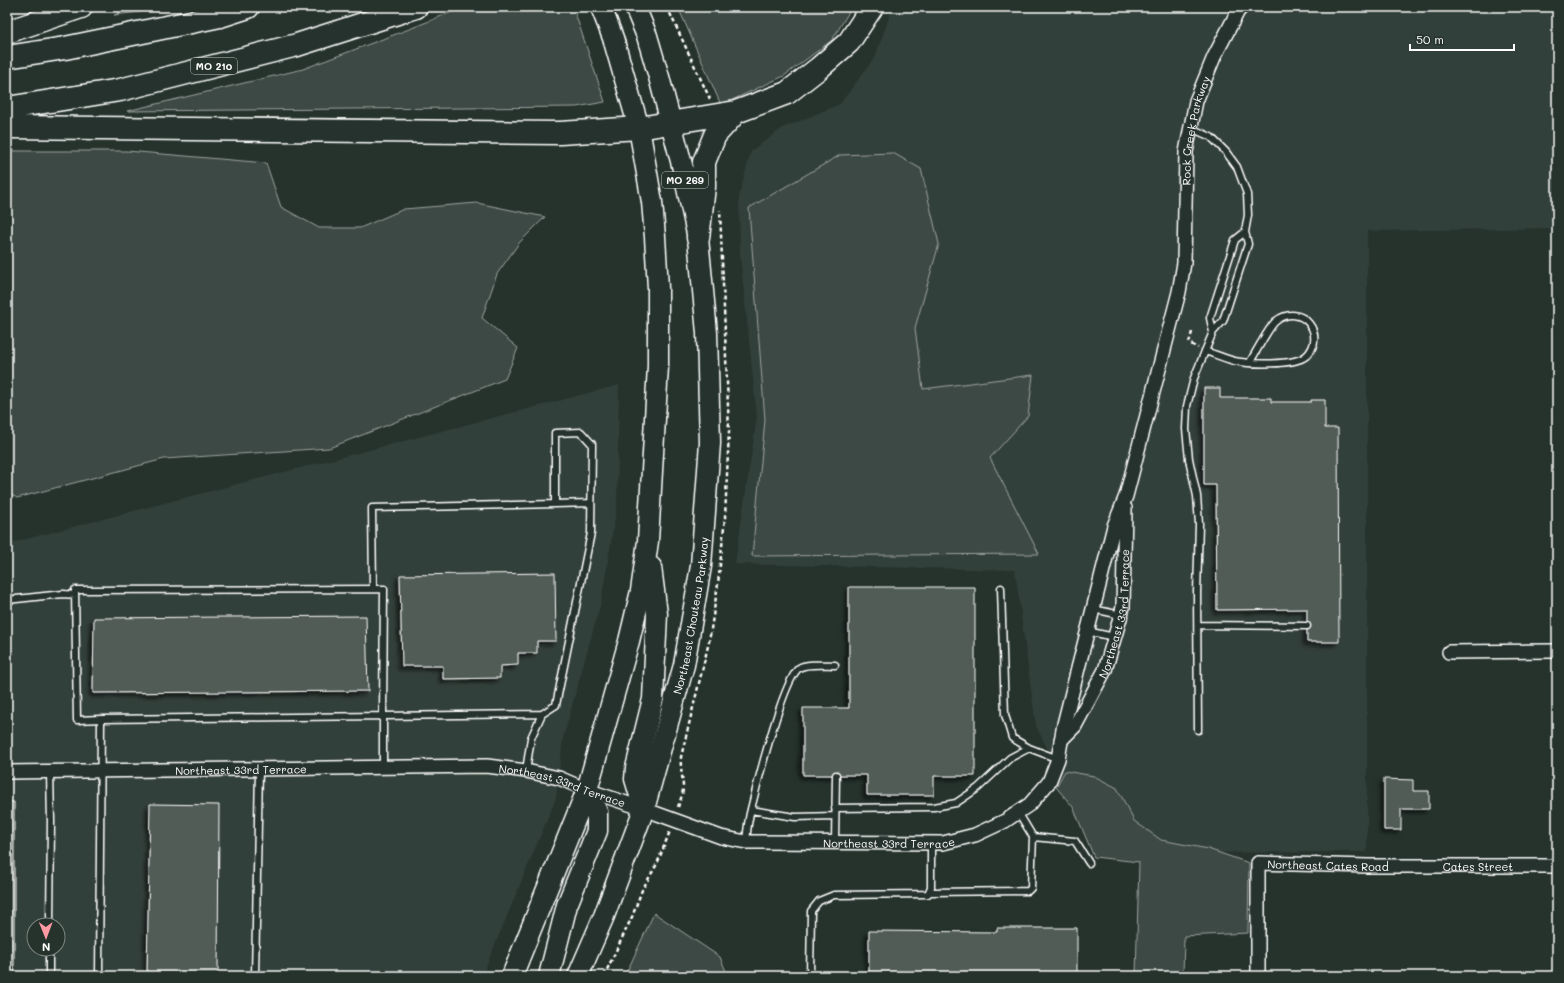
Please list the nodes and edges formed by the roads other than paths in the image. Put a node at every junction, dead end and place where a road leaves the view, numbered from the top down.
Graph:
1 (82, 7) edge
2 (248, 7) edge
3 (416, 7) edge
4 (601, 7) edge
5 (635, 7) edge
6 (872, 7) edge
7 (1242, 7) edge
8 (7, 32) edge
9 (7, 57) edge
10 (7, 108) edge
11 (736, 112) junction
12 (671, 124) junction
13 (7, 127) edge
14 (639, 128) junction
15 (1191, 128) junction
16 (1245, 232) junction
17 (698, 238) junction
18 (1184, 263) joint
19 (1213, 332) junction
20 (1205, 351) junction
21 (1250, 362) junction
22 (1126, 496) junction
23 (591, 503) junction
24 (555, 504) junction
25 (648, 541) junction
26 (1001, 588) dead end
27 (373, 589) junction
28 (75, 595) junction
29 (7, 600) edge
30 (1093, 609) junction
31 (1121, 615) junction
32 (1198, 625) junction
33 (1307, 626) dead end
34 (1087, 630) junction
35 (1114, 637) junction
36 (1557, 651) edge
37 (1449, 652) dead end
38 (835, 665) dead end
39 (542, 714) junction
40 (383, 716) junction
41 (101, 720) junction
42 (1198, 730) dead end
43 (1060, 741) junction
44 (1029, 748) junction
45 (1058, 760) junction
46 (383, 767) junction
47 (259, 769) junction
48 (102, 771) junction
49 (526, 771) junction
50 (7, 772) edge
51 (50, 772) junction
52 (836, 775) dead end
53 (587, 790) junction
54 (835, 808) junction
55 (644, 809) junction
56 (751, 810) junction
57 (1018, 812) junction
58 (835, 816) junction
59 (1033, 837) junction
60 (746, 842) junction
61 (835, 842) junction
62 (931, 842) junction
63 (1089, 863) dead end
64 (1398, 866) joint
65 (1557, 866) edge
66 (930, 892) junction
67 (50, 917) edge
68 (49, 957) edge
69 (49, 976) edge
70 (99, 976) edge
71 (255, 976) edge
72 (512, 976) edge
73 (549, 976) edge
74 (578, 976) edge
75 (810, 976) edge
76 (1258, 976) edge

1 - 8 highway
2 - 9 highway
3 - 10 highway, MO 210
4 - 14 main road
5 - 12 main road
6 - 11 highway
7 - 15 street, Rock Creek Parkway
11 - 12 highway
11 - 17 highway
12 - 14 highway
12 - 17 main road, MO 269
13 - 14 highway
14 - 25 main road
15 - 16 lane
15 - 18 street, Rock Creek Parkway
16 - 19 lane
16 - 19 lane
17 - 55 main road, Northeast Chouteau Parkway
18 - 22 street, Northeast 33rd Terrace
19 - 20 lane
20 - 21 lane
20 - 32 lane
21 - 21 lane
22 - 30 street, Northeast 33rd Terrace
22 - 31 street, Northeast 33rd Terrace
23 - 24 lane
23 - 24 lane
23 - 39 lane
24 - 27 lane
25 - 53 main road
25 - 55 main road
26 - 44 lane
27 - 28 lane
27 - 40 lane
28 - 29 lane
28 - 41 lane
30 - 31 lane
30 - 34 street, Northeast 33rd Terrace
31 - 35 street, Northeast 33rd Terrace
32 - 33 lane
32 - 42 lane
34 - 35 lane
34 - 43 street, Northeast 33rd Terrace
35 - 43 street, Northeast 33rd Terrace
36 - 37 street
38 - 56 lane
39 - 40 lane
39 - 49 lane
40 - 41 lane
40 - 46 lane
41 - 48 lane
43 - 45 street, Northeast 33rd Terrace
44 - 45 lane
44 - 54 lane
45 - 57 street, Northeast 33rd Terrace
46 - 47 street, Northeast 33rd Terrace
46 - 49 street, Northeast 33rd Terrace
47 - 48 street, Northeast 33rd Terrace
47 - 71 lane
48 - 51 street, Northeast 33rd Terrace
48 - 70 lane
49 - 53 street, Northeast 33rd Terrace
50 - 51 street, Northeast 33rd Terrace
51 - 67 lane
52 - 54 lane
53 - 55 street, Northeast 33rd Terrace
53 - 72 main road
53 - 73 main road
54 - 58 lane
55 - 60 street, Northeast 33rd Terrace
55 - 74 main road, Northeast Chouteau Parkway
56 - 58 lane
56 - 60 lane
57 - 59 lane
57 - 62 street, Northeast 33rd Terrace
58 - 61 lane
59 - 63 lane
59 - 66 lane
60 - 61 street, Northeast 33rd Terrace
61 - 62 street, Northeast 33rd Terrace
62 - 66 lane
64 - 65 street, Cates Street
64 - 76 street, Northeast Cates Road
66 - 75 lane
68 - 69 lane

